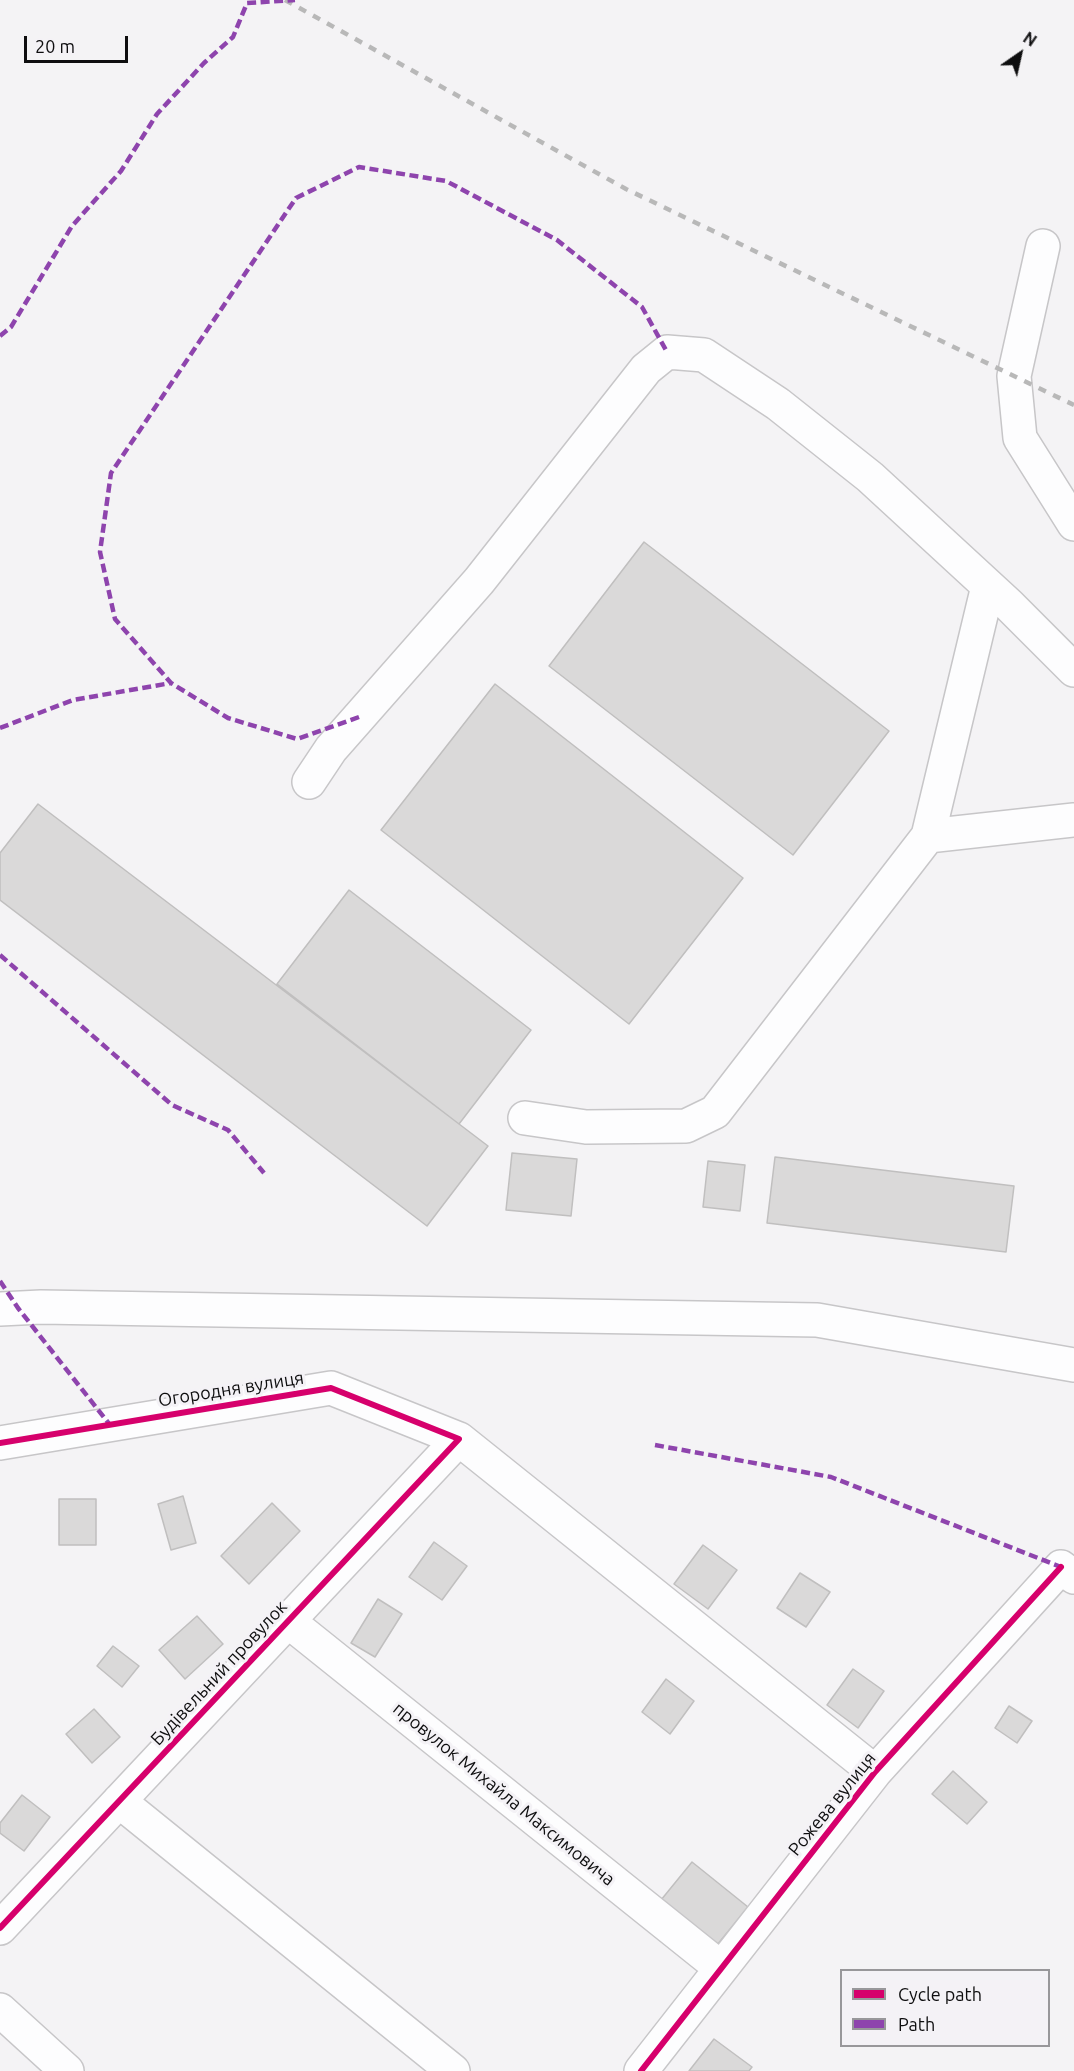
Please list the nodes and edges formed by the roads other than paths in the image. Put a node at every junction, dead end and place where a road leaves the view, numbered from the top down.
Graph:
1 (1043, 246) dead end
2 (1074, 524) edge
3 (988, 586) junction
4 (1074, 670) edge
5 (309, 782) dead end
6 (1074, 820) edge
7 (928, 836) junction
8 (525, 1118) dead end
9 (0, 1309) edge
10 (1074, 1365) edge
11 (459, 1438) junction
12 (0, 1443) edge
13 (1068, 1572) edge
14 (288, 1621) junction
15 (875, 1772) junction
16 (119, 1801) junction
17 (0, 1928) edge
18 (721, 1968) junction
19 (0, 2010) edge
20 (67, 2071) edge
21 (453, 2071) edge
22 (641, 2071) edge

1 - 2 street
3 - 4 street
3 - 5 street
3 - 7 street
6 - 7 street
7 - 8 street
9 - 10 street
11 - 12 street, Огородня вулиця
11 - 14 street, Будівельний провулок
11 - 15 street, Огородня вулиця
13 - 15 street, Рожева вулиця
14 - 16 street, Будівельний провулок
14 - 18 street, провулок Михайла Максимовича
15 - 18 street, Рожева вулиця
16 - 17 street, Будівельний провулок
16 - 21 street
18 - 22 street, Рожева вулиця
19 - 20 street

